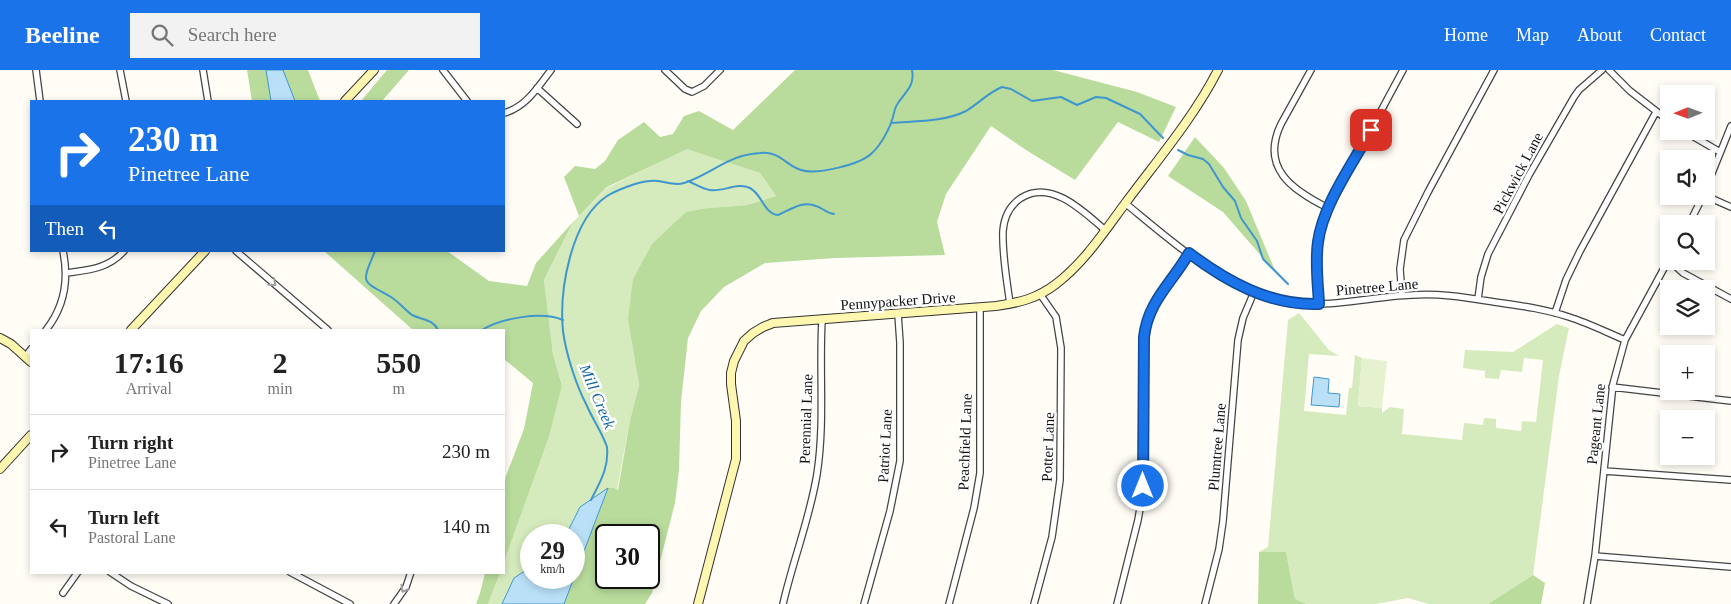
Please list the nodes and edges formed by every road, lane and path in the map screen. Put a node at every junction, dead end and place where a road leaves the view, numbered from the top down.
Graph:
1 (36, 70) edge
2 (120, 70) edge
3 (203, 70) edge
4 (374, 70) edge
5 (443, 70) edge
6 (551, 70) edge
7 (665, 70) edge
8 (720, 70) edge
9 (1311, 70) edge
10 (1403, 70) edge
11 (1494, 70) edge
12 (1602, 70) edge
13 (1609, 70) edge
14 (1216, 71) edge
15 (537, 88) junction
16 (40, 100) edge
17 (126, 100) edge
18 (208, 100) edge
19 (346, 100) edge
20 (466, 100) edge
21 (1656, 112) junction
22 (505, 113) edge
23 (1660, 115) edge
24 (578, 124) dead end
25 (1731, 126) edge
26 (1699, 140) edge
27 (1720, 152) junction
28 (1715, 165) edge
29 (1715, 200) edge
30 (1125, 203) junction
31 (1731, 207) edge
32 (1328, 208) junction
33 (1105, 230) junction
34 (64, 252) edge
35 (123, 252) edge
36 (203, 252) edge
37 (237, 252) edge
38 (1189, 253) junction
39 (1664, 270) edge
40 (1680, 270) edge
41 (66, 273) junction
42 (1254, 292) junction
43 (1040, 294) junction
44 (1402, 295) junction
45 (1478, 299) junction
46 (1731, 299) edge
47 (1010, 304) junction
48 (1319, 304) junction
49 (980, 308) junction
50 (1555, 313) junction
51 (898, 314) junction
52 (822, 320) junction
53 (47, 329) edge
54 (132, 329) edge
55 (327, 329) edge
56 (0, 338) edge
57 (1625, 340) junction
58 (28, 359) edge
59 (1612, 387) junction
60 (1731, 400) edge
61 (30, 435) edge
62 (0, 469) edge
63 (1604, 471) junction
64 (1731, 480) edge
65 (1595, 556) junction
66 (1731, 567) edge
67 (77, 574) edge
68 (113, 574) edge
69 (294, 574) edge
70 (410, 574) edge
71 (63, 593) dead end
72 (168, 604) edge
73 (350, 604) edge
74 (394, 604) edge
75 (698, 604) edge
76 (784, 604) edge
77 (864, 604) edge
78 (949, 604) edge
79 (1034, 604) edge
80 (1117, 604) edge
81 (1205, 604) edge
82 (1587, 604) edge

1 - 16 street
2 - 17 street
3 - 18 street
4 - 19 street
5 - 20 street
6 - 15 street
7 - 8 street
9 - 32 street
10 - 32 street
11 - 44 street
12 - 45 street, Pickwick Lane
13 - 21 street
14 - 30 street, Pennypacker Drive
15 - 22 street
15 - 24 street
21 - 23 street
21 - 50 street
25 - 27 street
26 - 27 street
27 - 28 street
29 - 31 street
30 - 33 street, Pennypacker Drive
30 - 38 street, Pinetree Lane
32 - 48 street
33 - 43 street, Pennypacker Drive
33 - 47 street
34 - 41 street
35 - 41 street
36 - 54 street
37 -> 55 street
38 - 42 street, Pinetree Lane
38 - 80 street
39 - 57 street, Pageant Lane
40 - 46 street
41 - 53 street
42 - 48 street, Pinetree Lane
42 - 81 street, Plumtree Lane
43 - 47 street, Pennypacker Drive
43 - 79 street, Potter Lane
44 - 45 street, Pinetree Lane
44 - 48 street, Pinetree Lane
45 - 50 street, Pinetree Lane
47 - 49 street, Pennypacker Drive
49 - 51 street, Pennypacker Drive
49 - 78 street, Peachfield Lane
50 - 57 street, Pinetree Lane
51 - 52 street, Pennypacker Drive
51 - 77 street, Patriot Lane
52 - 75 street, Pennypacker Drive
52 - 76 street, Perennial Lane
56 - 58 street
57 - 59 street, Pageant Lane
59 - 60 street
59 - 63 street, Pageant Lane
61 - 62 street
63 - 64 street
63 - 65 street, Pageant Lane
65 - 66 street
65 - 82 street, Pageant Lane
67 - 71 street
68 - 72 street
69 - 73 street
70 -> 74 street

